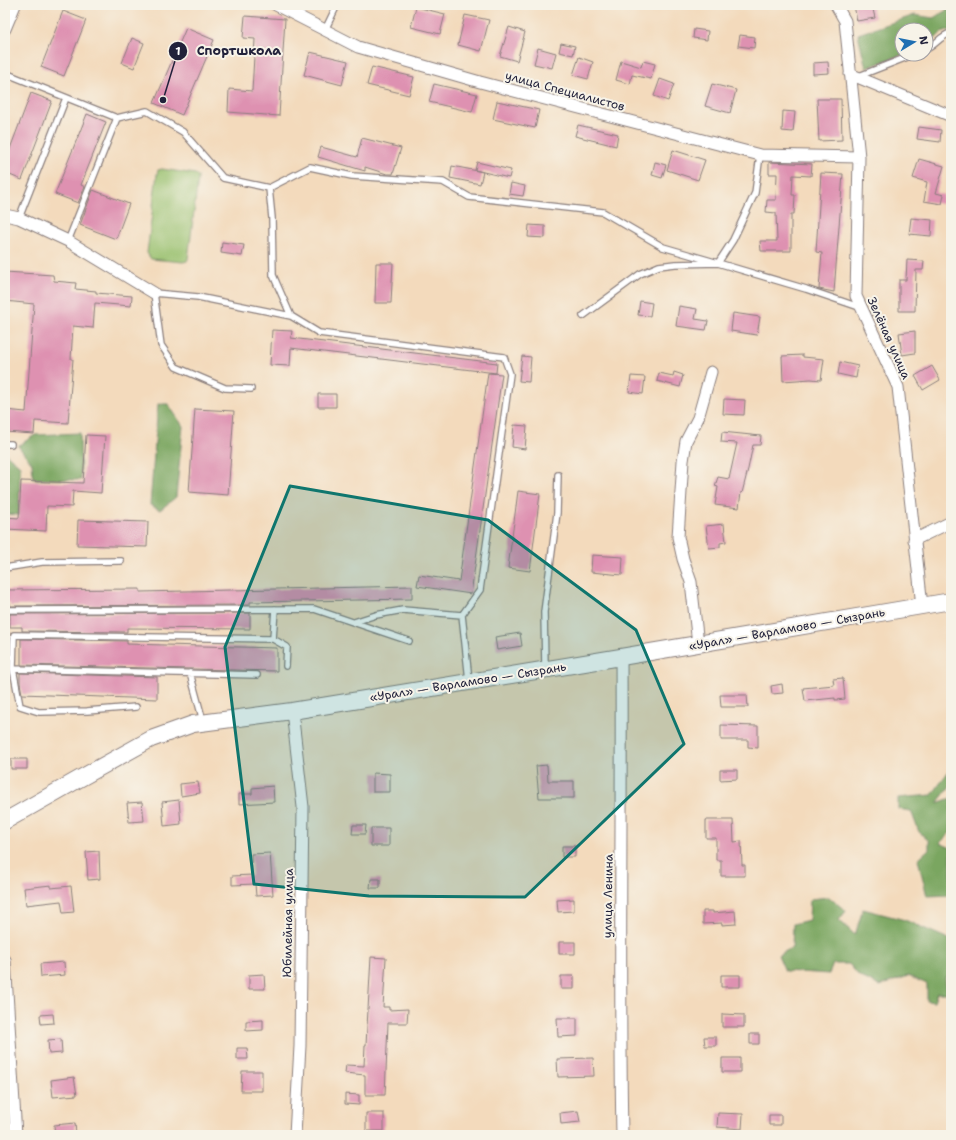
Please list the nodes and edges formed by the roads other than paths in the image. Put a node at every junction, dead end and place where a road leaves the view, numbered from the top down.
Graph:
1 (15, 5) edge
2 (276, 5) edge
3 (338, 5) edge
4 (836, 5) edge
5 (5, 30) edge
6 (325, 30) junction
7 (951, 34) edge
8 (934, 45) edge
9 (894, 61) edge
10 (5, 73) edge
11 (854, 75) junction
12 (66, 98) junction
13 (951, 116) edge
14 (117, 118) junction
15 (760, 155) junction
16 (859, 157) junction
17 (269, 188) junction
18 (5, 215) edge
19 (19, 218) junction
20 (68, 241) junction
21 (718, 263) junction
22 (154, 293) junction
23 (862, 308) junction
24 (291, 316) junction
25 (583, 316) dead end
26 (711, 372) dead end
27 (251, 389) dead end
28 (558, 475) dead end
29 (951, 522) edge
30 (914, 540) junction
31 (121, 561) dead end
32 (5, 568) edge
33 (951, 601) edge
34 (922, 606) junction
35 (275, 609) junction
36 (5, 610) edge
37 (462, 615) junction
38 (354, 622) junction
39 (273, 639) junction
40 (410, 641) dead end
41 (698, 644) junction
42 (621, 657) junction
43 (286, 666) dead end
44 (13, 669) junction
45 (544, 670) junction
46 (190, 673) junction
47 (257, 675) dead end
48 (469, 682) junction
49 (136, 707) dead end
50 (292, 711) junction
51 (203, 723) junction
52 (5, 821) edge
53 (5, 960) edge
54 (16, 1135) edge
55 (295, 1135) edge
56 (622, 1135) edge

1 - 5 street
2 - 6 street, улица Специалистов
3 - 6 lane
4 - 11 street, Зелёная улица
6 - 15 street, улица Специалистов
7 - 8 lane
9 - 11 lane
10 - 12 lane
11 - 13 street
11 - 16 street, Зелёная улица
12 - 14 lane
12 - 19 lane
14 - 17 lane
14 - 20 lane
15 - 16 street, улица Специалистов
15 - 21 lane
16 - 23 street, Зелёная улица
17 - 21 lane
17 - 24 lane
18 - 19 street
19 - 20 street
20 - 22 street
21 - 23 lane
21 - 25 lane
22 - 24 lane
22 - 27 lane
23 - 30 street, Зелёная улица
24 - 37 lane
26 - 41 street
28 - 45 lane
29 - 30 street
30 - 34 street, Зелёная улица
31 - 32 lane
33 - 34 main road, «Урал» — Варламово — Сызрань
34 - 41 main road, «Урал» — Варламово — Сызрань
35 - 36 lane
35 - 38 lane
35 - 39 lane
37 - 38 lane
37 - 48 lane
38 - 40 lane
39 - 43 lane
39 - 44 lane
41 - 42 main road, «Урал» — Варламово — Сызрань
42 - 45 main road, «Урал» — Варламово — Сызрань
42 - 56 street, улица Ленина
44 - 46 lane
44 - 49 lane
45 - 48 main road, «Урал» — Варламово — Сызрань
46 - 47 lane
46 - 51 lane
48 - 50 main road, «Урал» — Варламово — Сызрань
50 - 51 main road, «Урал» — Варламово — Сызрань
50 - 55 street, Юбилейная улица
51 - 52 main road, «Урал» — Варламово — Сызрань
53 - 54 street

